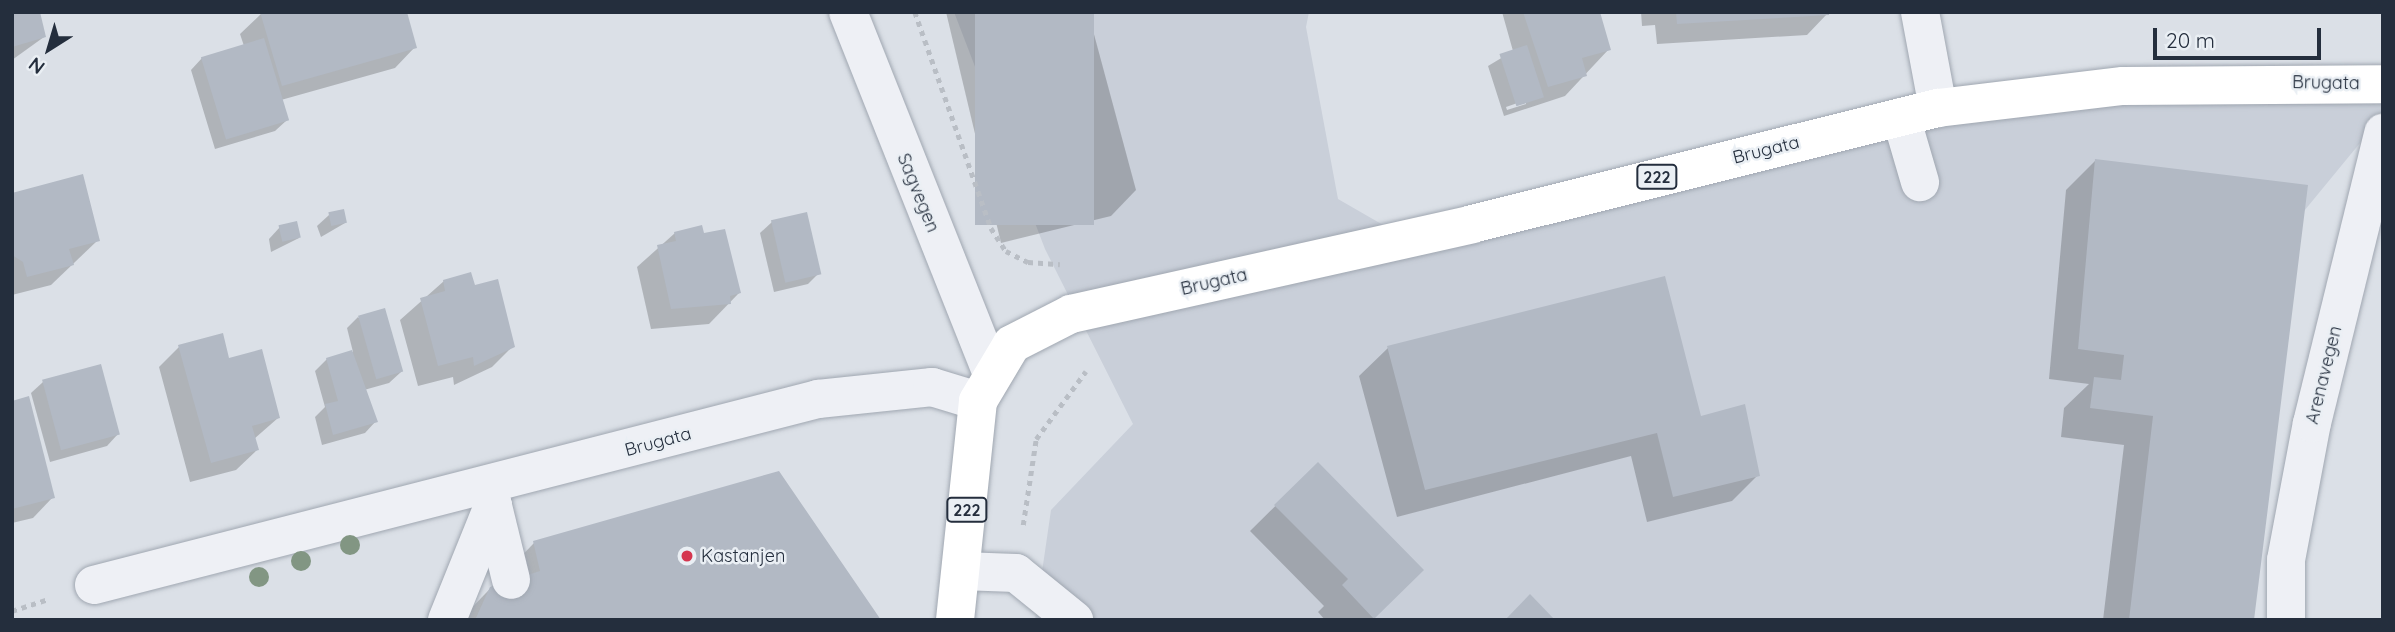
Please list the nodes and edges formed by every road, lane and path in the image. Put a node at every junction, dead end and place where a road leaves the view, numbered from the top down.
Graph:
1 (848, 12) edge
2 (915, 12) edge
3 (1920, 12) edge
4 (2383, 84) edge
5 (1938, 107) junction
6 (1901, 117) junction
7 (2383, 133) edge
8 (1920, 182) dead end
9 (1060, 264) dead end
10 (1086, 371) dead end
11 (984, 387) junction
12 (491, 497) junction
13 (961, 571) junction
14 (1016, 573) junction
15 (511, 580) dead end
16 (94, 584) dead end
17 (447, 620) edge
18 (955, 620) edge
19 (1074, 620) edge
20 (2286, 620) edge

1 - 11 street, Sagvegen
2 - 9 path
3 - 5 street
4 - 5 main road, Brugata / 222
5 - 6 main road, Brugata / 222
6 - 8 street
6 - 11 main road, Brugata / 222
7 - 20 street, Arenavegen
10 - 14 path
11 - 12 street, Brugata
11 - 13 main road, 222
12 - 15 street
12 - 16 street, Brugata
12 - 17 street
13 - 14 street
13 - 18 main road, 222
14 - 19 street

